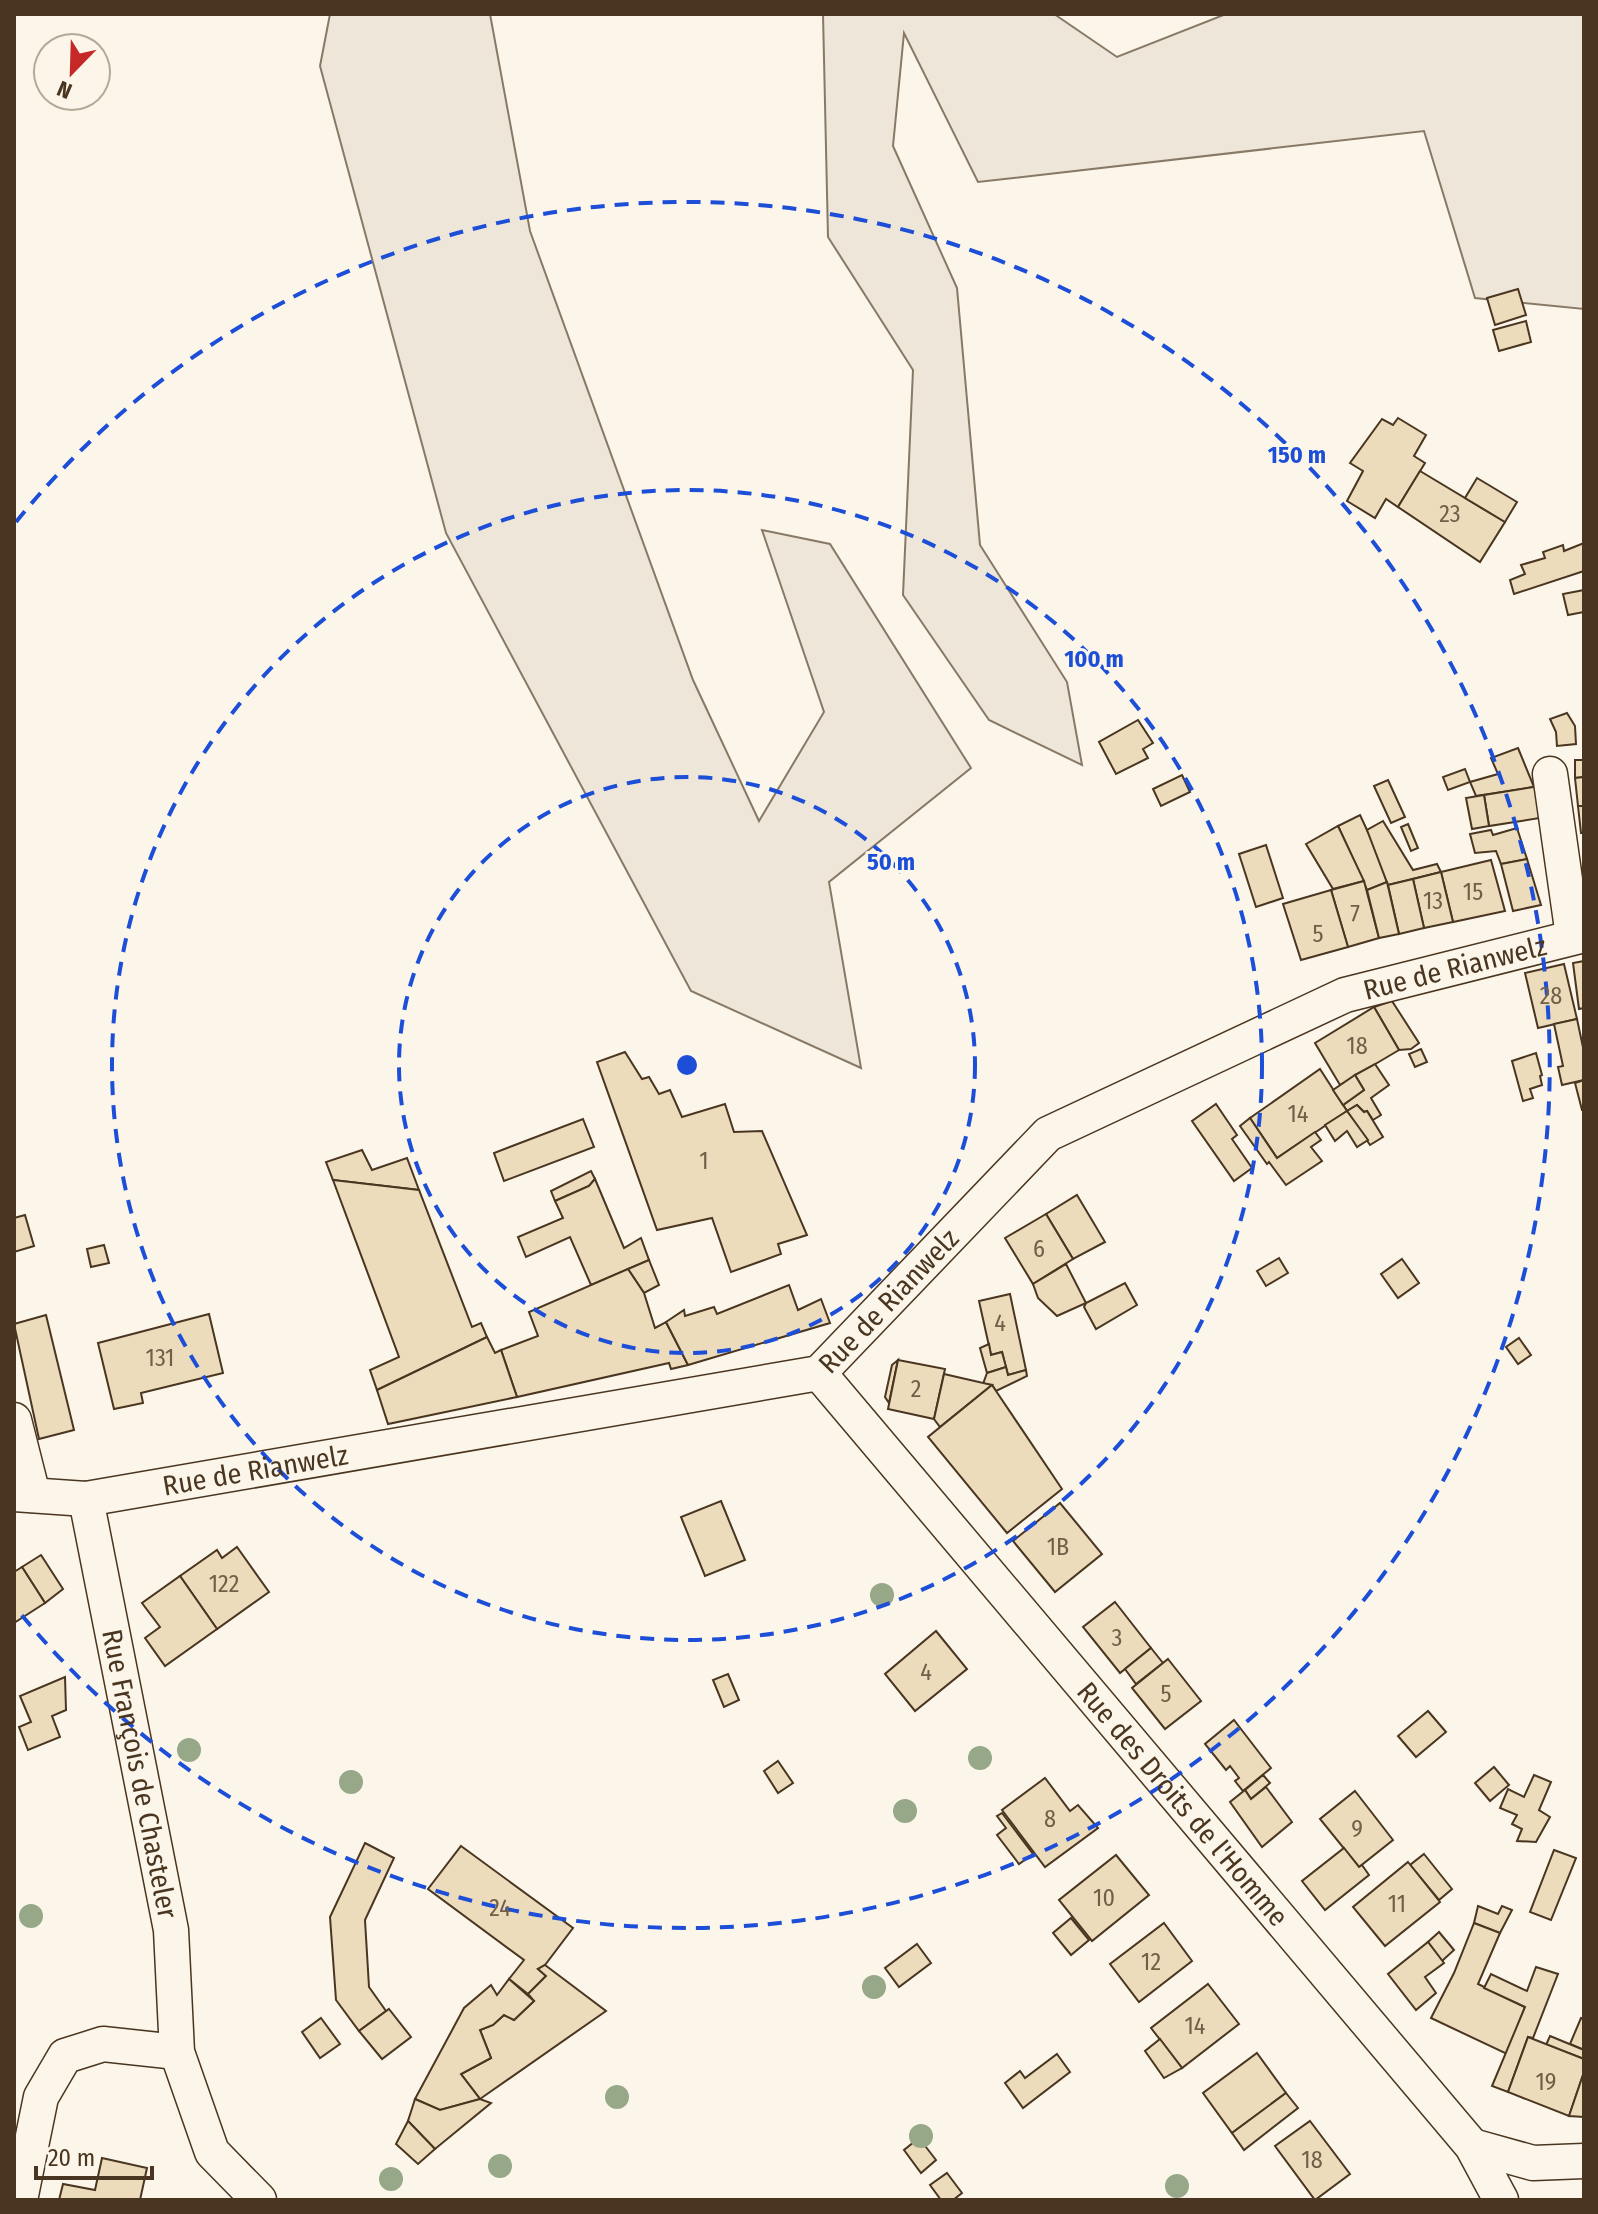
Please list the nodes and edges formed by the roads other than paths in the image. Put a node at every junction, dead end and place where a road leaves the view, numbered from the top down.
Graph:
1 (1550, 774) dead end
2 (1579, 936) edge
3 (819, 1373) junction
4 (14, 1420) edge
5 (23, 1495) edge
6 (86, 1499) junction
7 (177, 2052) junction
8 (1472, 2146) junction
9 (1584, 2161) edge
10 (20, 2200) edge
11 (259, 2200) edge
12 (1501, 2200) edge

1 - 2 street, Rue de Rianwelz
2 - 3 street, Rue de Rianwelz
3 - 6 street, Rue de Rianwelz
3 - 8 street, Rue des Droits de l'Homme
4 - 5 street
5 - 6 street, Rue de Rianwelz
6 - 7 street, Rue François de Chasteler
7 - 10 street
7 - 11 street, Rue François de Chasteler
8 - 9 street
8 - 12 street, Rue des Droits de l'Homme

